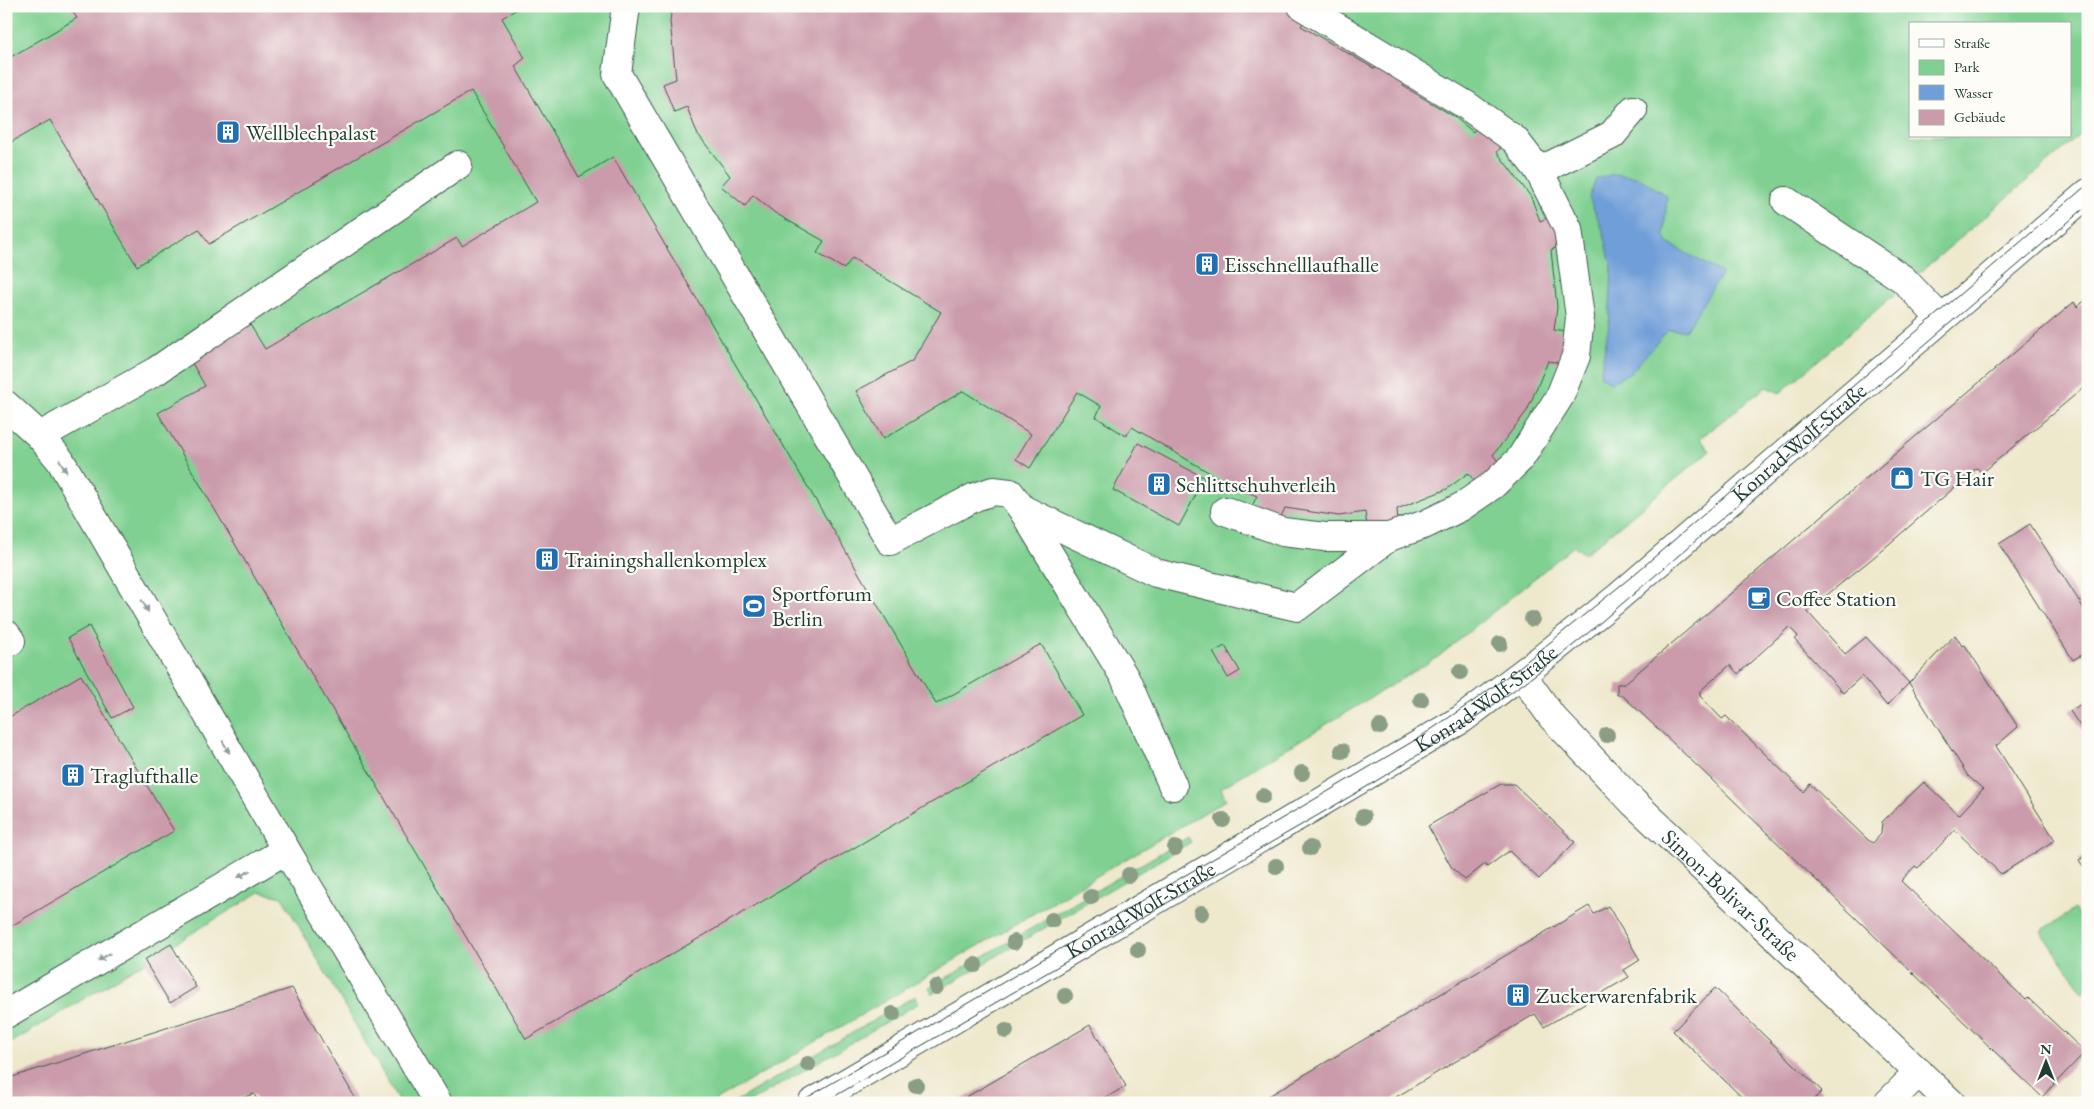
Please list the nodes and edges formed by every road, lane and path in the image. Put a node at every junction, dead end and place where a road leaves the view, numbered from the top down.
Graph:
1 (626, 6) edge
2 (1302, 6) edge
3 (1633, 110) dead end
4 (458, 165) dead end
5 (1539, 170) junction
6 (2088, 193) edge
7 (1786, 201) dead end
8 (1941, 319) junction
9 (6, 404) edge
10 (40, 436) junction
11 (1022, 509) junction
12 (1225, 511) dead end
13 (1389, 536) junction
14 (6, 634) edge
15 (6, 644) edge
16 (1522, 675) junction
17 (1174, 786) dead end
18 (286, 850) junction
19 (6, 1014) edge
20 (1919, 1072) junction
21 (438, 1103) edge
22 (812, 1103) edge
23 (1888, 1103) edge
24 (1951, 1103) edge

1 - 11 main road
2 - 5 main road
3 - 5 main road
4 - 10 main road
5 - 13 main road
6 - 8 main road, Konrad-Wolf-Straße
7 - 8 main road
8 - 16 main road, Konrad-Wolf-Straße
9 - 10 main road
10 -> 18 main road
11 - 13 main road
11 - 17 main road
12 - 13 main road
14 - 15 main road
16 - 20 main road, Simon-Bolivar-Straße
16 - 22 main road, Konrad-Wolf-Straße
18 -> 19 main road
18 - 21 main road
20 - 23 main road
20 - 24 main road, Simon-Bolivar-Straße

